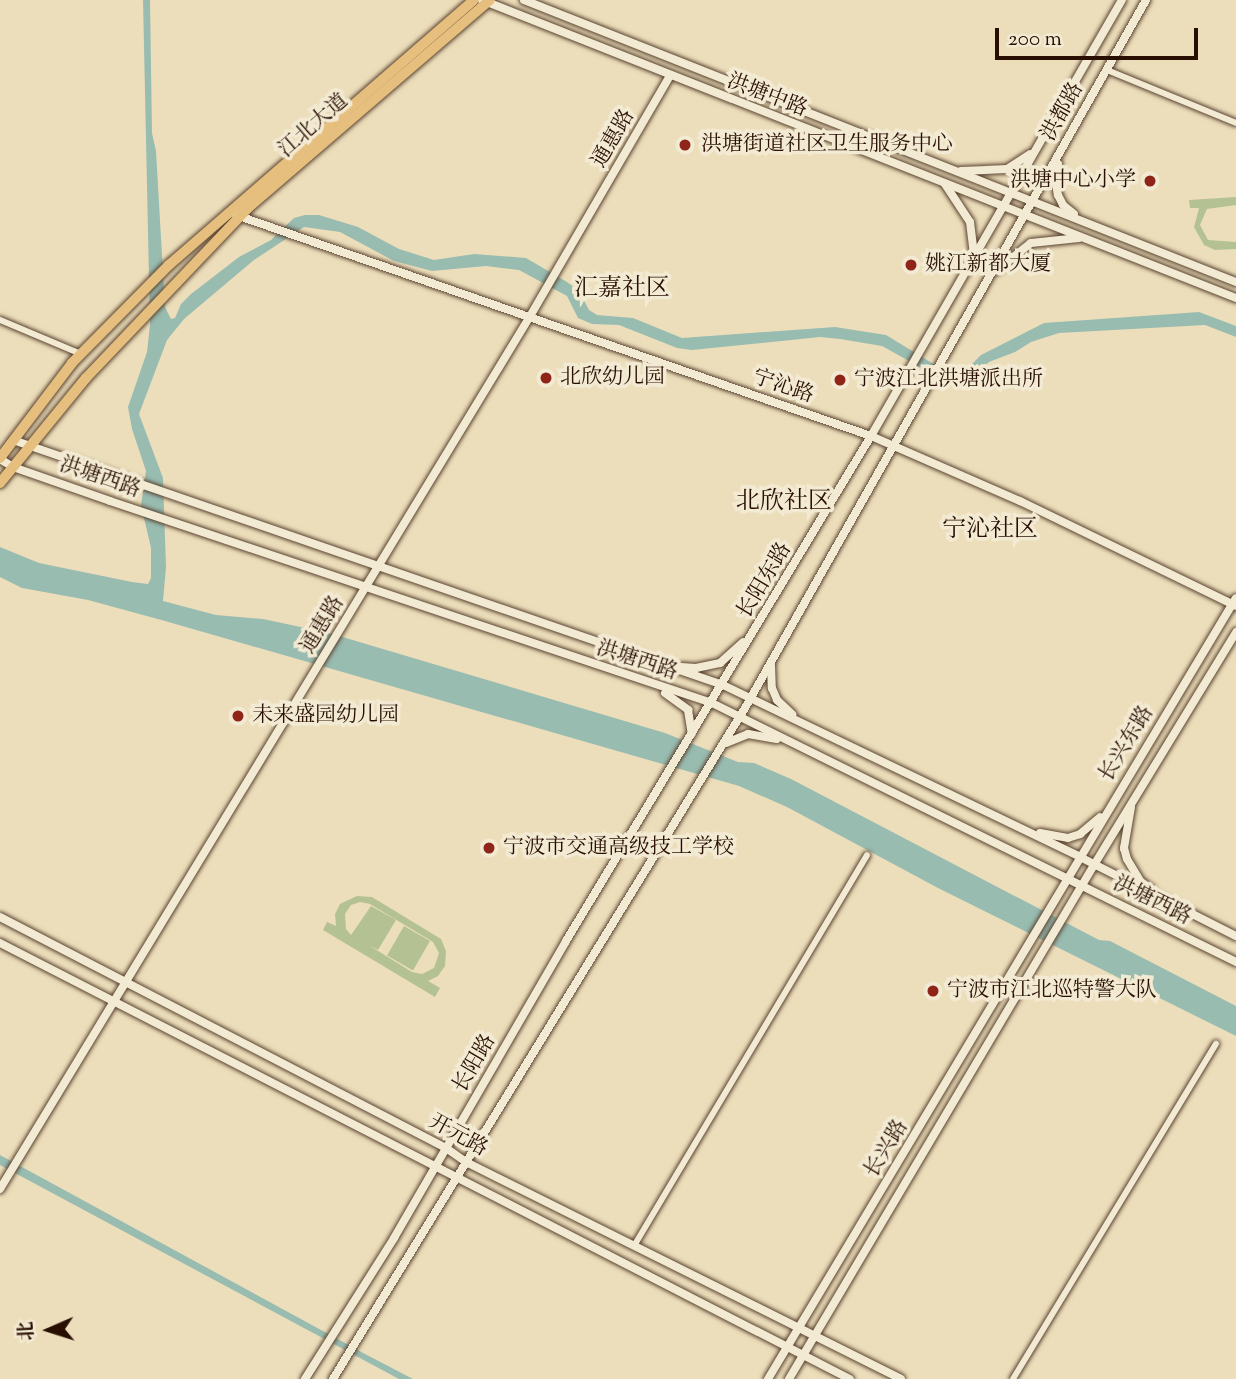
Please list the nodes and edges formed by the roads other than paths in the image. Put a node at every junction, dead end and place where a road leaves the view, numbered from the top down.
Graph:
1 (474, 0) edge
2 (524, 0) edge
3 (1122, 0) edge
4 (1146, 0) edge
5 (487, 1) edge
6 (1107, 70) junction
7 (670, 76) junction
8 (1236, 123) edge
9 (1036, 148) junction
10 (1060, 153) junction
11 (951, 170) junction
12 (943, 183) junction
13 (1010, 193) junction
14 (1033, 202) junction
15 (1003, 205) junction
16 (227, 213) junction
17 (1026, 215) junction
18 (240, 217) junction
19 (1088, 224) junction
20 (1084, 238) junction
21 (973, 257) junction
22 (990, 276) junction
23 (1236, 282) edge
24 (1236, 298) edge
25 (529, 318) junction
26 (0, 320) edge
27 (81, 354) junction
28 (871, 436) junction
29 (13, 440) junction
30 (891, 446) junction
31 (30, 447) junction
32 (0, 458) edge
33 (13, 467) junction
34 (0, 483) edge
35 (379, 567) junction
36 (367, 586) junction
37 (1235, 602) edge
38 (764, 615) junction
39 (1236, 632) edge
40 (772, 660) junction
41 (656, 662) junction
42 (647, 683) junction
43 (723, 685) junction
44 (751, 698) junction
45 (712, 704) junction
46 (740, 717) junction
47 (802, 723) junction
48 (691, 738) junction
49 (793, 743) junction
50 (720, 749) junction
51 (1132, 802) junction
52 (1111, 805) junction
53 (1020, 828) junction
54 (867, 855) dead end
55 (1080, 857) junction
56 (1094, 865) junction
57 (1067, 879) junction
58 (1081, 886) junction
59 (1167, 902) junction
60 (1049, 909) joint
61 (1063, 916) joint
62 (0, 917) edge
63 (1236, 936) edge
64 (0, 943) edge
65 (1236, 962) edge
66 (127, 980) junction
67 (113, 1003) junction
68 (1216, 1044) dead end
69 (446, 1148) junction
70 (466, 1162) junction
71 (436, 1166) junction
72 (457, 1177) junction
73 (0, 1189) edge
74 (634, 1246) junction
75 (799, 1328) junction
76 (814, 1337) junction
77 (787, 1347) junction
78 (803, 1355) junction
79 (305, 1379) edge
80 (333, 1379) edge
81 (768, 1379) edge
82 (789, 1379) edge
83 (850, 1379) edge
84 (901, 1379) edge
85 (1013, 1379) edge

1 - 16 main road, 江北大道
2 - 11 main road, 洪塘中路
3 - 9 main road, 洪都路
4 - 6 main road, 洪都路
5 - 7 main road, 洪塘中路
5 - 18 main road, 江北大道
6 - 8 street
6 - 10 main road, 洪都路
7 - 12 main road, 洪塘中路
7 - 25 main road, 通惠路
9 - 11 main road
9 - 13 main road, 洪都路
10 - 14 main road, 洪都路
10 - 19 main road
11 - 13 main road, 洪塘中路
12 - 15 main road, 洪塘中路
12 - 21 main road
13 - 14 main road, 洪塘中路
13 - 15 main road, 洪都路
14 - 17 main road, 洪都路
14 - 19 main road, 洪塘中路
15 - 17 main road, 洪塘中路
15 - 21 main road, 洪都路
16 - 18 main road, 宁沁路
16 - 27 main road, 江北大道
17 - 20 main road, 洪塘中路
17 - 22 main road, 洪都路
18 - 25 main road, 宁沁路
18 - 31 main road, 江北大道
19 - 23 main road, 洪塘中路
20 - 22 main road
20 - 24 main road, 洪塘中路
21 - 28 main road, 长阳东路
22 - 30 main road, 长阳东路
25 - 28 main road, 宁沁路
25 - 35 main road, 通惠路
26 - 27 street
27 - 29 main road
28 - 30 main road, 宁沁路
28 - 38 main road, 长阳东路
29 - 31 main road, 洪塘西路
29 - 32 main road
30 - 37 main road, 宁沁路
30 - 40 main road, 长阳东路
31 - 33 main road
31 - 35 main road, 洪塘西路
32 - 33 main road, 洪塘西路
33 - 34 main road
33 - 36 main road, 洪塘西路
35 - 36 main road, 通惠路
35 - 41 main road, 洪塘西路
36 - 42 main road, 洪塘西路
36 - 66 main road, 通惠路
37 - 52 main road, 长兴东路
38 - 41 main road
38 - 43 main road, 长阳东路
39 - 51 main road, 长兴东路
40 - 44 main road, 长阳东路
40 - 47 main road
41 - 43 main road, 洪塘西路
42 - 45 main road, 洪塘西路
42 - 48 main road
43 - 44 main road, 洪塘西路
43 - 45 main road, 长阳东路
44 - 46 main road, 长阳东路
44 - 47 main road, 洪塘西路
45 - 46 main road, 洪塘西路
45 - 48 main road, 长阳东路
46 - 49 main road, 洪塘西路
46 - 50 main road, 长阳东路
47 - 53 main road, 洪塘西路
48 - 69 main road, 长阳路
49 - 50 main road
49 - 57 main road, 洪塘西路
50 - 70 main road, 长阳路
51 - 56 main road, 长兴东路
51 - 59 main road
52 - 53 main road
52 - 55 main road, 长兴东路
53 - 55 main road, 洪塘西路
54 - 74 street
55 - 56 main road, 洪塘西路
55 - 57 main road, 长兴东路
56 - 58 main road, 长兴东路
56 - 59 main road, 洪塘西路
57 - 58 main road, 洪塘西路
57 - 60 main road, 长兴东路
58 - 61 main road, 长兴东路
58 - 65 main road, 洪塘西路
59 - 63 main road, 洪塘西路
60 - 75 main road, 长兴路
61 - 76 main road, 长兴路
62 - 66 main road, 开元路
64 - 67 main road, 开元路
66 - 67 main road, 通惠路
66 - 69 main road, 开元路
67 - 71 main road, 开元路
67 - 73 main road, 通惠路
68 - 85 street
69 - 70 main road, 开元路
69 - 71 main road, 长阳路
70 - 72 main road, 长阳路
70 - 74 main road, 开元路
71 - 72 main road, 开元路
71 - 79 main road, 长阳路
72 - 77 main road, 开元路
72 - 80 main road, 长阳路
74 - 75 main road, 开元路
75 - 76 main road, 开元路
75 - 77 main road, 长兴路
76 - 78 main road, 长兴路
76 - 84 main road, 开元路
77 - 78 main road, 开元路
77 - 81 main road, 长兴路
78 - 82 main road, 长兴路
78 - 83 main road, 开元路

